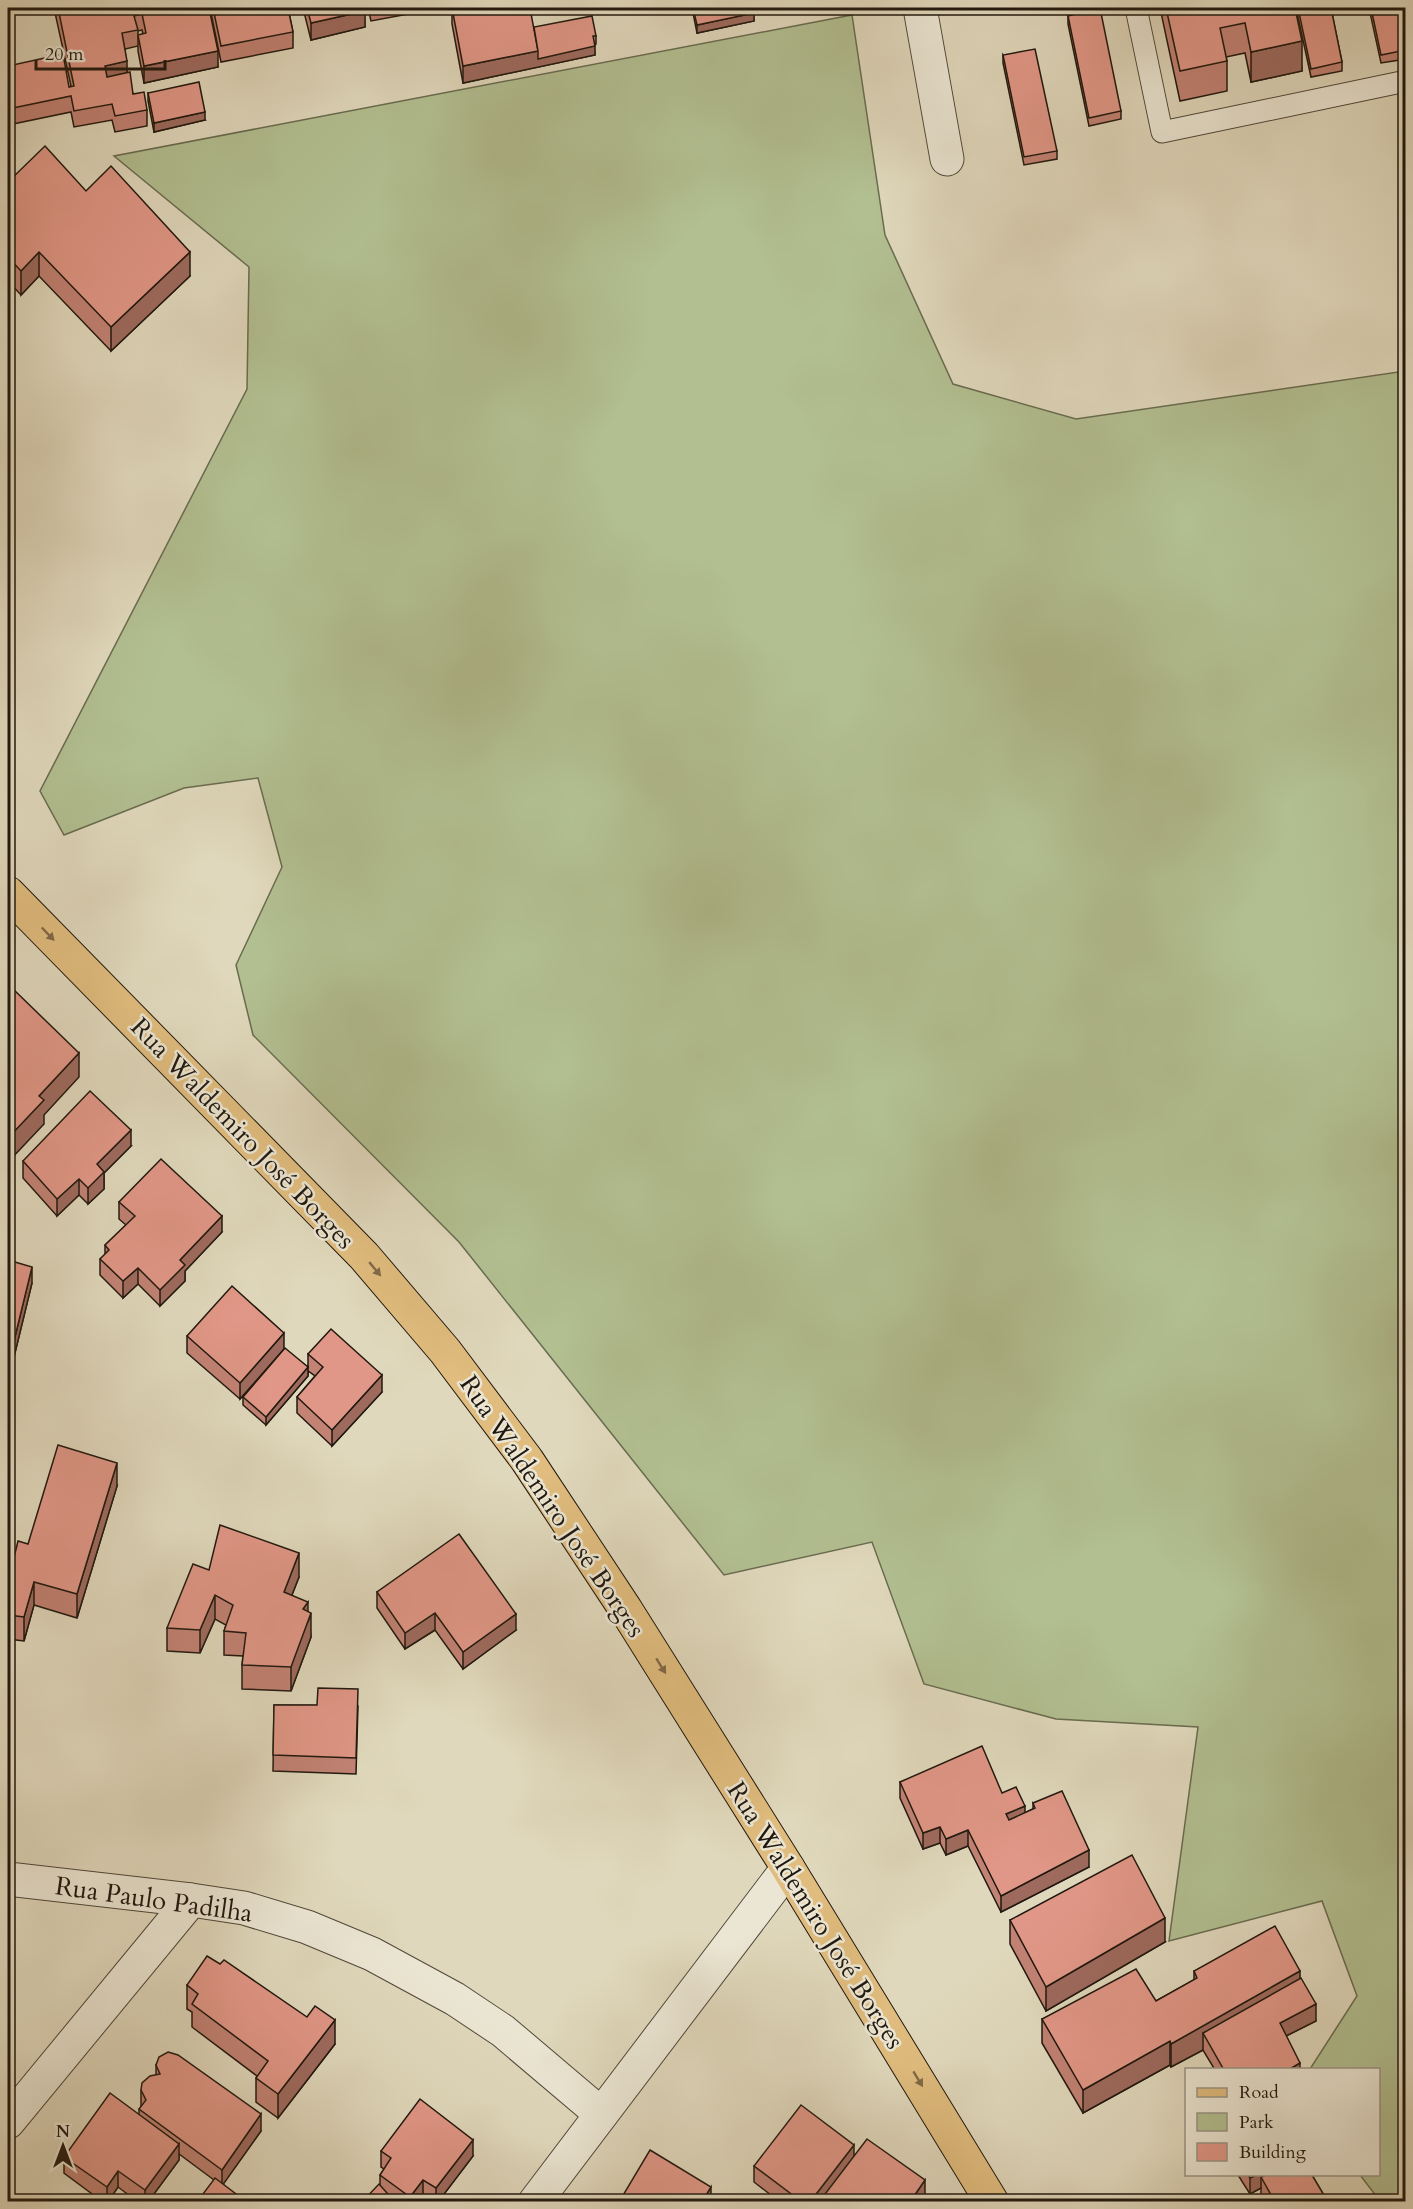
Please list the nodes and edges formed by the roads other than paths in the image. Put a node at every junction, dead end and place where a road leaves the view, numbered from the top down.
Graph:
1 (920, 8) edge
2 (1136, 8) edge
3 (1406, 81) edge
4 (947, 159) dead end
5 (8, 893) edge
6 (788, 1868) junction
7 (8, 1879) edge
8 (191, 1900) junction
9 (601, 2114) junction
10 (8, 2122) edge
11 (535, 2202) edge
12 (992, 2202) edge

1 - 4 street
2 - 3 lane
5 -> 6 main road, Rua Waldemiro José Borges
6 - 9 street
6 -> 12 main road, Rua Waldemiro José Borges
7 - 8 street, Rua Paulo Padilha
8 - 9 street, Rua Paulo Padilha
8 - 10 street
9 - 11 street

